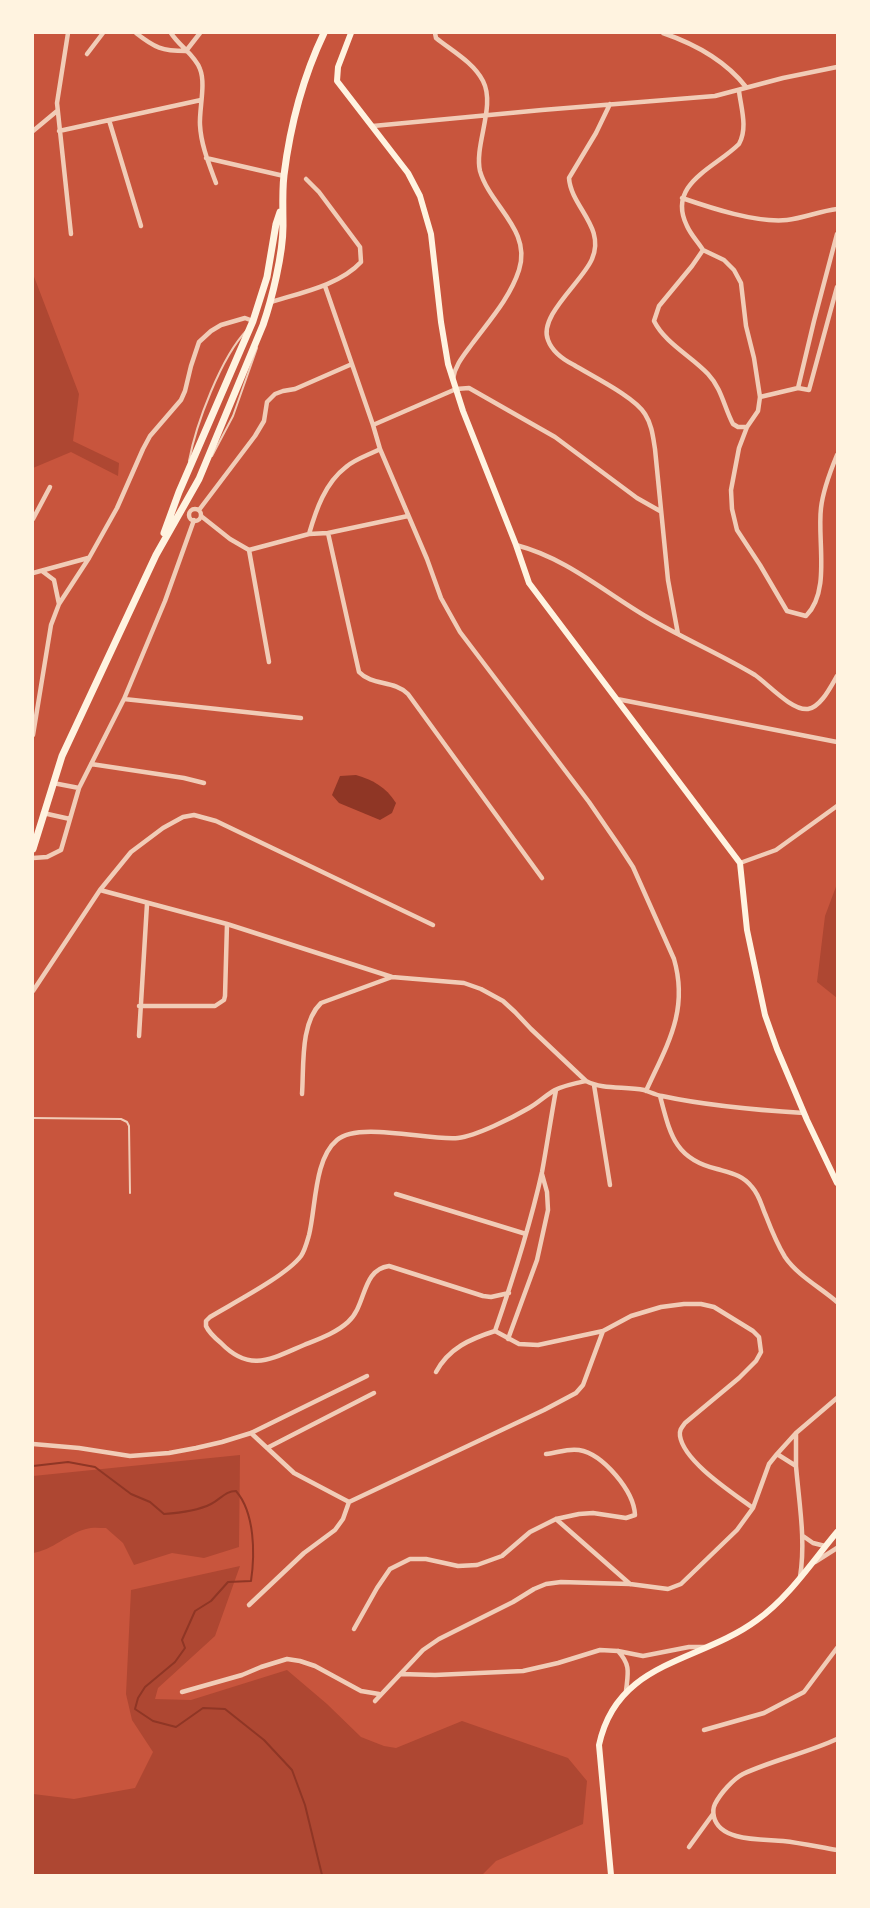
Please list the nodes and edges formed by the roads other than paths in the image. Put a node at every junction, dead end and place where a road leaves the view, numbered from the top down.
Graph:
1 (68, 33) edge
2 (103, 33) edge
3 (136, 33) edge
4 (171, 33) edge
5 (200, 33) edge
6 (324, 33) edge
7 (351, 33) edge
8 (435, 33) edge
9 (663, 33) edge
10 (186, 51) junction
11 (87, 54) dead end
12 (837, 67) edge
13 (746, 87) junction
14 (739, 91) junction
15 (201, 100) junction
16 (610, 104) junction
17 (57, 111) junction
18 (486, 115) junction
19 (109, 120) junction
20 (373, 126) junction
21 (33, 131) edge
22 (59, 131) junction
23 (206, 158) junction
24 (284, 176) junction
25 (306, 179) dead end
26 (216, 183) dead end
27 (682, 198) junction
28 (837, 208) edge
29 (282, 209) junction
30 (141, 226) dead end
31 (71, 234) dead end
32 (837, 234) edge
33 (703, 250) junction
34 (325, 286) junction
35 (837, 287) edge
36 (271, 302) junction
37 (252, 323) junction
38 (263, 326) junction
39 (248, 362) junction
40 (352, 364) junction
41 (453, 380) junction
42 (798, 388) junction
43 (456, 389) junction
44 (760, 397) junction
45 (373, 425) junction
46 (747, 428) junction
47 (380, 450) junction
48 (837, 455) edge
49 (188, 474) junction
50 (199, 479) junction
51 (50, 487) dead end
52 (179, 492) junction
53 (187, 499) junction
54 (182, 508) junction
55 (660, 511) junction
56 (198, 512) junction
57 (190, 515) junction
58 (408, 516) junction
59 (33, 519) edge
60 (194, 520) junction
61 (328, 533) junction
62 (309, 534) junction
63 (516, 545) junction
64 (249, 550) junction
65 (156, 555) junction
66 (89, 558) junction
67 (42, 571) junction
68 (33, 573) edge
69 (59, 604) junction
70 (678, 634) junction
71 (269, 662) dead end
72 (837, 676) edge
73 (124, 699) junction
74 (617, 699) junction
75 (301, 718) dead end
76 (33, 735) edge
77 (837, 742) edge
78 (91, 764) junction
79 (53, 783) junction
80 (204, 783) dead end
81 (79, 788) junction
82 (837, 806) edge
83 (43, 813) junction
84 (70, 819) junction
85 (33, 849) edge
86 (33, 858) edge
87 (740, 863) junction
88 (542, 878) dead end
89 (100, 890) junction
90 (147, 904) junction
91 (227, 924) junction
92 (433, 925) dead end
93 (392, 976) junction
94 (33, 990) edge
95 (139, 1006) junction
96 (139, 1036) dead end
97 (586, 1081) junction
98 (594, 1085) junction
99 (556, 1090) junction
100 (646, 1091) junction
101 (302, 1094) dead end
102 (660, 1096) junction
103 (804, 1113) junction
104 (33, 1118) edge
105 (542, 1172) junction
106 (837, 1183) edge
107 (610, 1185) dead end
108 (130, 1193) dead end
109 (396, 1194) dead end
110 (526, 1234) junction
111 (509, 1293) junction
112 (837, 1302) edge
113 (603, 1330) junction
114 (495, 1331) junction
115 (508, 1339) junction
116 (436, 1372) dead end
117 (367, 1376) dead end
118 (374, 1393) dead end
119 (837, 1398) edge
120 (250, 1433) junction
121 (796, 1433) junction
122 (33, 1444) edge
123 (267, 1448) junction
124 (546, 1454) dead end
125 (777, 1454) junction
126 (796, 1466) junction
127 (349, 1502) junction
128 (753, 1508) junction
129 (556, 1519) junction
130 (837, 1532) edge
131 (803, 1536) junction
132 (825, 1546) junction
133 (837, 1548) edge
134 (808, 1567) junction
135 (800, 1577) junction
136 (630, 1584) junction
137 (249, 1605) dead end
138 (354, 1629) dead end
139 (710, 1647) junction
140 (837, 1648) edge
141 (618, 1651) junction
142 (401, 1674) junction
143 (626, 1691) junction
144 (182, 1692) dead end
145 (379, 1694) junction
146 (375, 1701) dead end
147 (704, 1730) dead end
148 (837, 1739) edge
149 (713, 1814) junction
150 (689, 1846) dead end
151 (837, 1850) edge
152 (611, 1875) edge

1 - 17 street
2 - 11 street
3 - 10 street
4 - 10 street
5 - 10 street
6 - 24 main road
7 - 20 main road
8 - 18 street
9 - 13 street
10 - 15 street
12 - 13 street
13 - 14 street
14 - 16 street
14 - 27 street
15 - 19 street
15 - 23 street
16 - 18 street
16 - 55 street
17 - 21 street
17 - 22 street
18 - 20 street
18 - 41 street
19 - 22 street
19 - 30 street
20 - 41 main road
22 - 31 street
23 - 24 street
23 - 26 street
24 - 29 main road
25 - 34 street
27 - 28 street
27 - 33 street
29 - 36 main road
29 - 37 main road
32 - 42 street
33 - 44 street
33 - 46 street
34 - 36 street
34 - 40 street
35 - 42 street
36 - 38 main road
37 - 39 main road
37 - 49 main road
37 - 49 lane
37 - 66 street
38 - 39 main road
38 - 50 lane
39 - 50 main road
40 - 45 street
40 - 56 street
41 - 43 main road
42 - 44 street
43 - 45 street
43 - 55 street
43 - 63 main road
44 - 46 street
45 - 47 street
46 - 48 street
47 - 58 street
47 - 62 street
49 - 52 main road
50 - 53 main road
51 - 59 street
52 - 54 main road
52 - 65 main road
53 - 54 main road
53 - 56 street
54 - 57 street
54 - 65 main road
55 - 70 street
56 - 57 street
56 - 60 street
56 - 64 street
57 - 60 street
58 - 61 street
58 - 100 street
60 - 73 street
61 - 62 street
61 - 88 street
62 - 64 street
63 - 70 street
63 - 74 main road
64 - 71 street
65 - 79 main road
66 - 67 street
66 - 69 street
67 - 68 street
67 - 69 street
69 - 76 street
70 - 72 street
73 - 75 street
73 - 78 street
74 - 77 street
74 - 87 main road
78 - 80 street
78 - 81 street
79 - 81 street
79 - 83 main road
81 - 84 street
82 - 87 street
83 - 84 street
83 - 85 main road
84 - 86 street
87 - 103 main road
89 - 90 street
89 - 92 street
89 - 94 street
90 - 91 street
90 - 95 street
91 - 93 street
91 - 95 street
93 - 97 street
93 - 101 street
95 - 96 street
97 - 98 street
97 - 99 street
98 - 100 street
98 - 107 street
99 - 105 street
99 - 111 street
100 - 102 street
102 - 103 street
102 - 112 street
103 - 106 main road
104 - 108 lane
105 - 110 street
105 - 115 street
109 - 110 street
110 - 111 street
111 - 114 street
113 - 115 street
113 - 127 street
113 - 128 street
114 - 115 street
114 - 116 street
117 - 120 street
118 - 123 street
119 - 121 street
120 - 122 street
120 - 123 street
121 - 125 street
121 - 126 street
123 - 127 street
124 - 129 street
125 - 126 street
125 - 128 street
126 - 131 street
127 - 137 street
128 - 136 street
129 - 136 street
129 - 138 street
130 - 132 main road
131 - 132 street
131 - 135 street
132 - 134 main road
133 - 134 street
134 - 135 main road
135 - 139 main road
136 - 142 street
139 - 141 street
139 - 143 main road
140 - 147 street
141 - 142 street
141 - 143 street
142 - 145 street
143 - 152 main road
144 - 145 street
145 - 146 street
148 - 149 street
149 - 150 street
149 - 151 street

